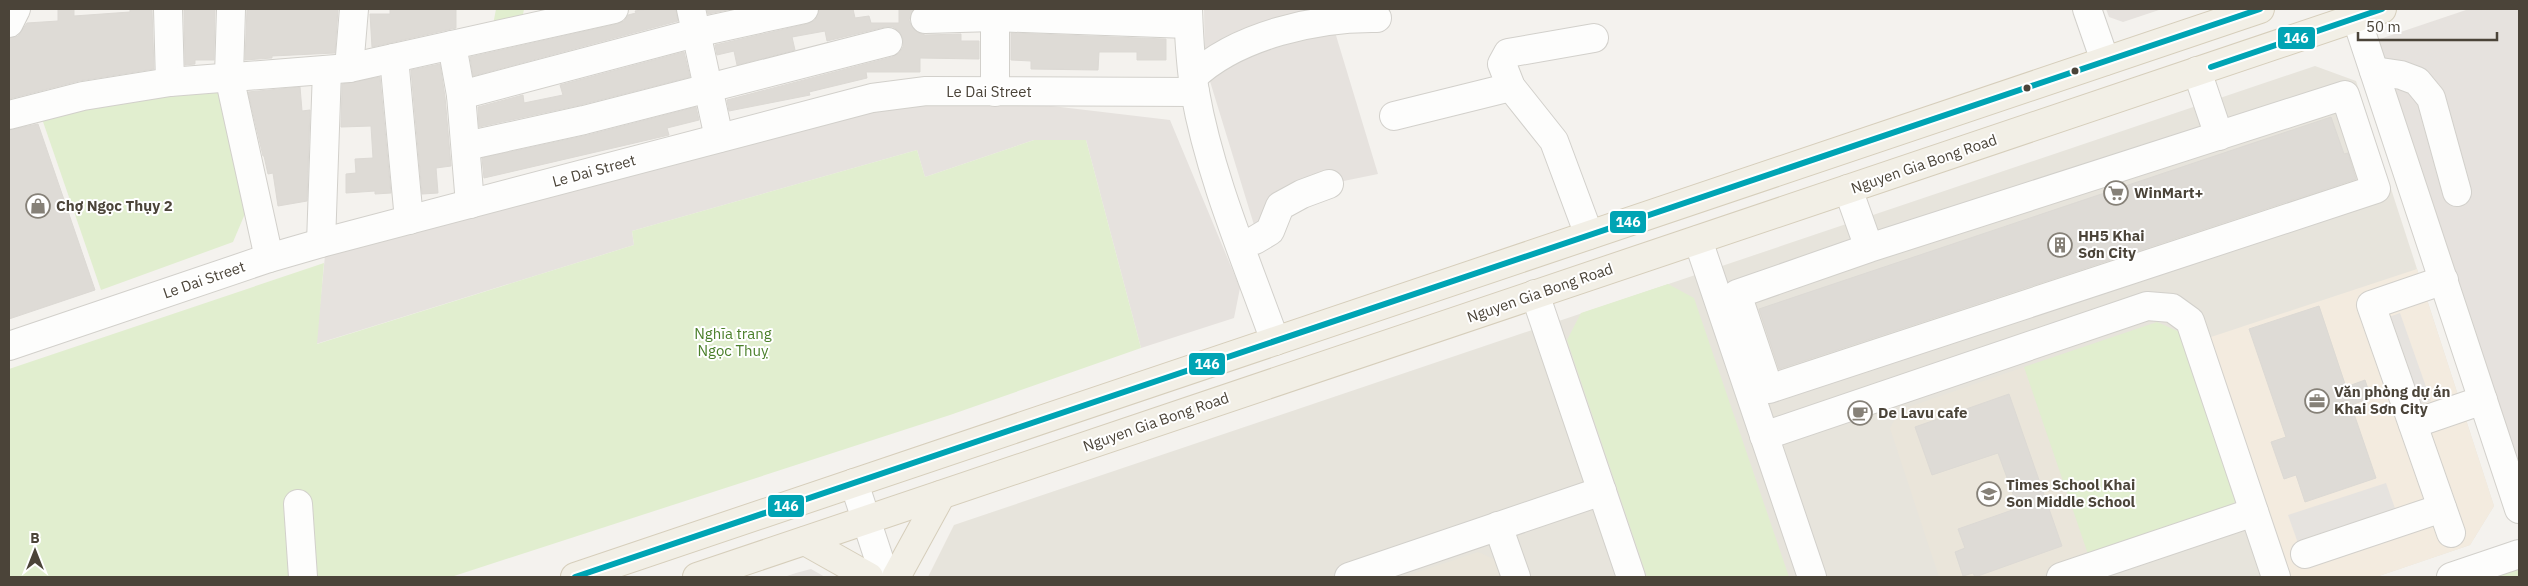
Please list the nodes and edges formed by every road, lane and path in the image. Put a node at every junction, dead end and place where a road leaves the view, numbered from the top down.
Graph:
1 (16, 9) edge
2 (168, 9) edge
3 (231, 9) edge
4 (354, 9) edge
5 (614, 9) edge
6 (804, 9) edge
7 (2087, 9) edge
8 (2260, 9) edge
9 (2382, 9) edge
10 (994, 13) edge
11 (2357, 13) edge
12 (1188, 16) edge
13 (1377, 18) dead end
14 (525, 19) edge
15 (925, 19) dead end
16 (693, 21) edge
17 (9, 23) edge
18 (1594, 38) dead end
19 (888, 42) dead end
20 (452, 45) junction
21 (394, 58) junction
22 (2105, 61) junction
23 (338, 69) junction
24 (2197, 72) junction
25 (2374, 72) junction
26 (229, 76) junction
27 (170, 82) junction
28 (1194, 84) junction
29 (707, 86) junction
30 (1511, 87) junction
31 (995, 92) junction
32 (461, 95) junction
33 (9, 115) edge
34 (1394, 116) dead end
35 (2219, 136) junction
36 (719, 138) junction
37 (466, 146) junction
38 (1329, 184) dead end
39 (1848, 189) junction
40 (2457, 192) dead end
41 (1686, 202) junction
42 (470, 204) junction
43 (409, 220) junction
44 (1589, 235) junction
45 (1256, 240) dead end
46 (1698, 240) junction
47 (321, 243) junction
48 (1869, 248) junction
49 (1523, 257) junction
50 (269, 258) junction
51 (2444, 280) junction
52 (1535, 294) junction
53 (2010, 330) junction
54 (1275, 341) junction
55 (9, 346) edge
56 (1916, 355) dead end
57 (2483, 400) junction
58 (2413, 424) junction
59 (1764, 436) junction
60 (854, 483) junction
61 (1602, 491) junction
62 (941, 495) junction
63 (298, 504) dead end
64 (2442, 508) junction
65 (2519, 509) edge
66 (2254, 512) junction
67 (866, 520) junction
68 (1498, 526) junction
69 (2451, 533) dead end
70 (805, 541) junction
71 (2305, 554) dead end
72 (2519, 554) edge
73 (303, 577) edge
74 (575, 577) edge
75 (697, 577) edge
76 (869, 577) edge
77 (885, 577) edge
78 (896, 577) edge
79 (1349, 577) edge
80 (1516, 577) edge
81 (1631, 577) edge
82 (1812, 577) edge
83 (2061, 577) edge
84 (2276, 577) edge
85 (2452, 577) edge

1 - 17 street
2 - 27 street
3 - 26 street
4 - 23 street
5 - 14 street
6 - 16 street
7 - 22 street
8 - 22 main road
9 - 11 main road, Nguyen Gia Bong Road
10 - 12 street
10 - 15 street
10 - 31 street
11 - 24 main road, Nguyen Gia Bong Road
11 - 25 street
12 - 28 street
13 - 28 street
14 - 20 street
16 - 29 street
16 - 32 street
18 - 30 street
19 - 29 street
20 - 21 street
20 - 32 street
21 - 23 street
21 - 43 street
22 - 41 main road
23 - 26 street
23 - 47 street
24 - 35 street
24 - 39 main road, Nguyen Gia Bong Road
25 - 40 street
25 - 51 street
26 - 27 street
26 - 50 street
27 - 33 street
28 - 31 street, Le Dai Street
28 - 54 street
29 - 36 street
29 - 37 street
30 - 34 street
30 - 44 street
31 - 36 street, Le Dai Street
32 - 37 street
35 - 48 street
35 - 53 street
36 - 42 street, Le Dai Street
37 - 42 street
38 - 45 street
39 - 46 main road, Nguyen Gia Bong Road
39 - 48 street
41 - 44 main road
41 - 46 main road
42 - 43 street, Le Dai Street
43 - 47 street, Le Dai Street
44 - 49 main road
46 - 52 main road, Nguyen Gia Bong Road
46 - 59 street
47 - 50 street, Le Dai Street
48 - 53 street
49 - 52 main road
49 - 54 main road
50 - 55 street, Le Dai Street
51 - 57 street
51 - 58 street
52 - 61 street
52 - 62 main road, Nguyen Gia Bong Road
53 - 56 street
53 - 59 street
53 - 66 street
54 - 60 main road
57 - 58 street
57 - 65 street
58 - 64 street
59 - 82 street
60 - 67 street
60 - 74 main road
61 - 68 street
61 - 81 street
62 - 67 main road, Nguyen Gia Bong Road
62 - 78 main road
63 - 73 street
64 - 69 street
64 - 71 street
66 - 83 street
66 - 84 street
67 - 70 main road, Nguyen Gia Bong Road
67 - 77 street
68 - 79 street
68 - 80 street
70 - 75 main road, Nguyen Gia Bong Road
70 - 76 main road
72 - 85 street

